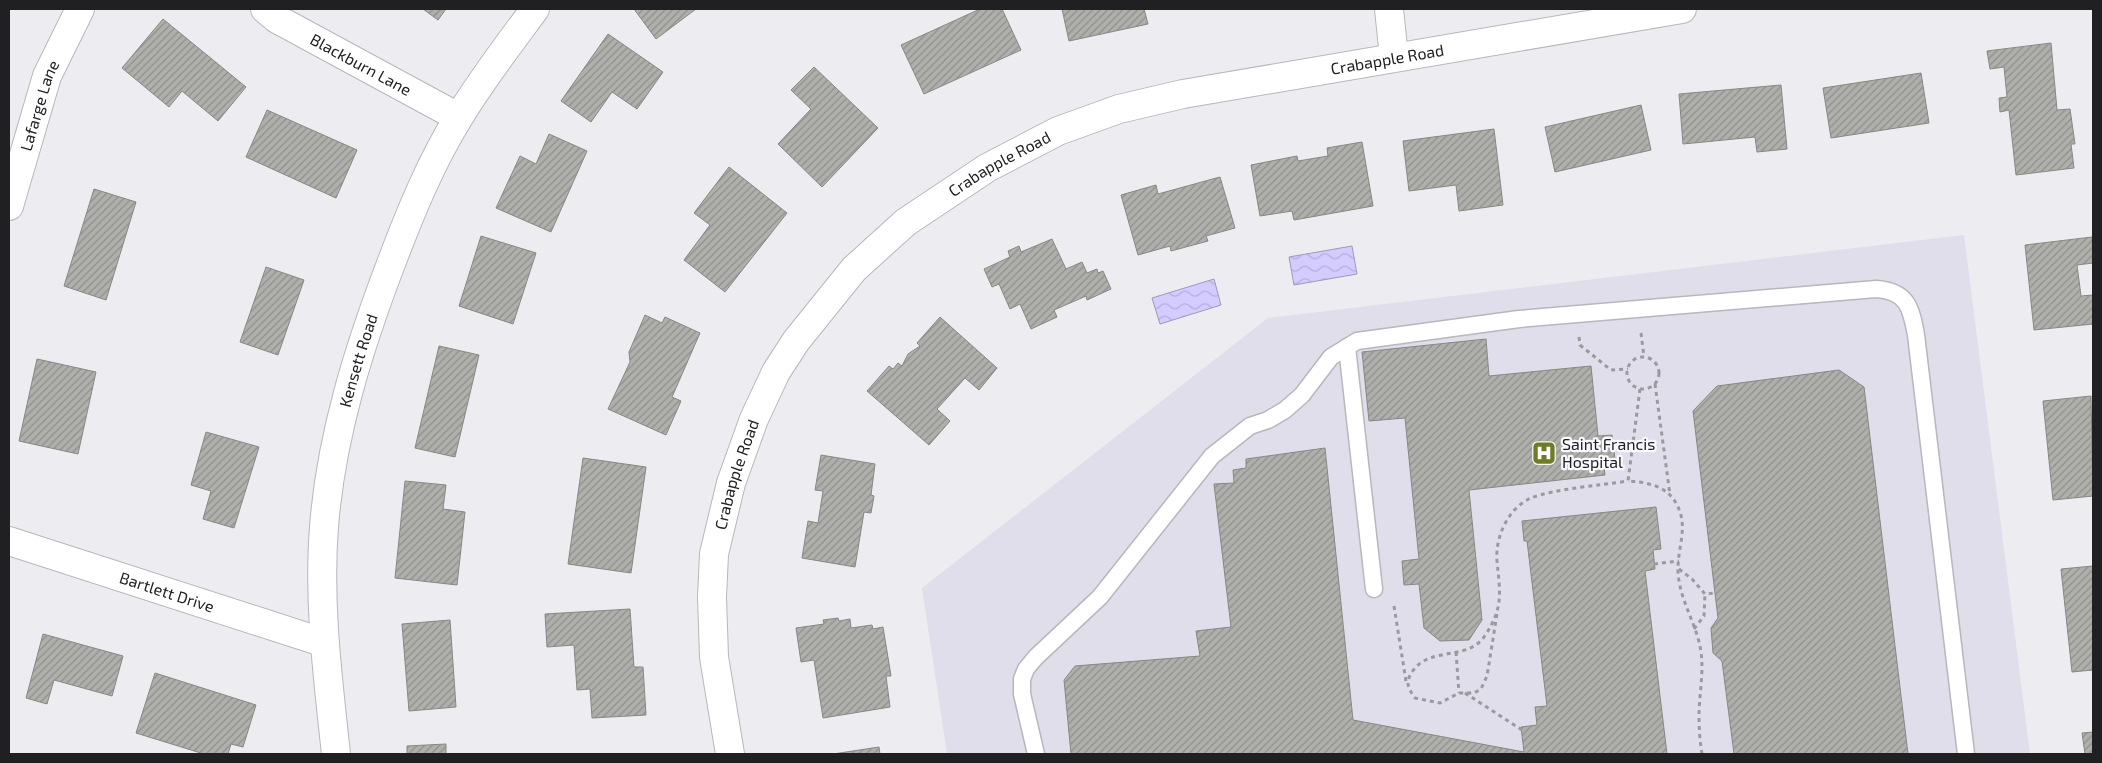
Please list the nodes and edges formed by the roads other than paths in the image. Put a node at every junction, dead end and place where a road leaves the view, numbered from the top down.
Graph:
1 (80, 9) edge
2 (265, 9) edge
3 (535, 9) edge
4 (1389, 9) edge
5 (1682, 9) edge
6 (1394, 57) junction
7 (458, 117) junction
8 (9, 206) edge
9 (1347, 347) junction
10 (9, 541) edge
11 (1374, 589) dead end
12 (325, 643) junction
13 (336, 754) edge
14 (730, 754) edge
15 (1036, 754) edge
16 (1966, 754) edge

1 - 8 street, Lafarge Lane
2 - 7 street, Blackburn Lane
3 - 7 street, Kensett Road
4 - 6 street
5 - 6 street, Crabapple Road
6 - 14 street, Crabapple Road
7 - 12 street, Kensett Road
9 - 11 lane
9 - 15 lane
9 - 16 lane
10 - 12 street, Bartlett Drive
12 - 13 street, Kensett Road

